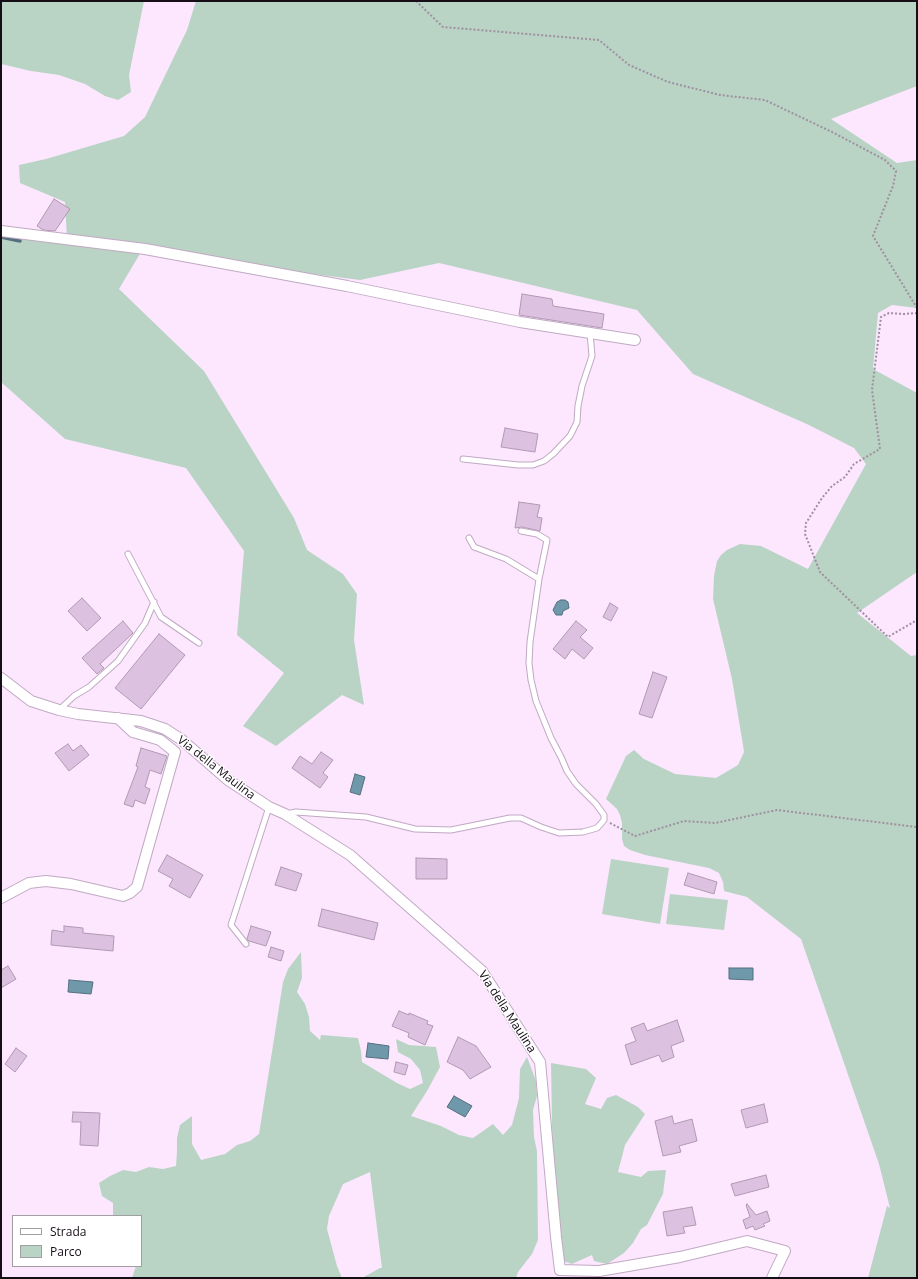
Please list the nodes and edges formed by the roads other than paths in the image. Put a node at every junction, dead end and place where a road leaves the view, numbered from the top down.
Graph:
1 (1, 231) edge
2 (590, 333) junction
3 (635, 340) dead end
4 (463, 459) dead end
5 (521, 531) dead end
6 (469, 538) dead end
7 (128, 554) dead end
8 (539, 579) junction
9 (154, 602) junction
10 (199, 643) dead end
11 (1, 678) edge
12 (59, 710) junction
13 (118, 718) junction
14 (269, 807) junction
15 (285, 814) junction
16 (1, 898) edge
17 (246, 944) dead end
18 (772, 1278) edge

1 - 2 street
2 - 3 street
2 - 4 lane
5 - 8 lane
6 - 8 lane
7 - 9 lane
8 - 15 lane
9 - 10 lane
9 - 12 lane
11 - 12 street, Via della Maulina
12 - 13 street, Via della Maulina
13 - 14 street, Via della Maulina
13 - 16 street
14 - 15 street, Via della Maulina
14 - 17 lane
15 - 18 street, Via della Maulina

